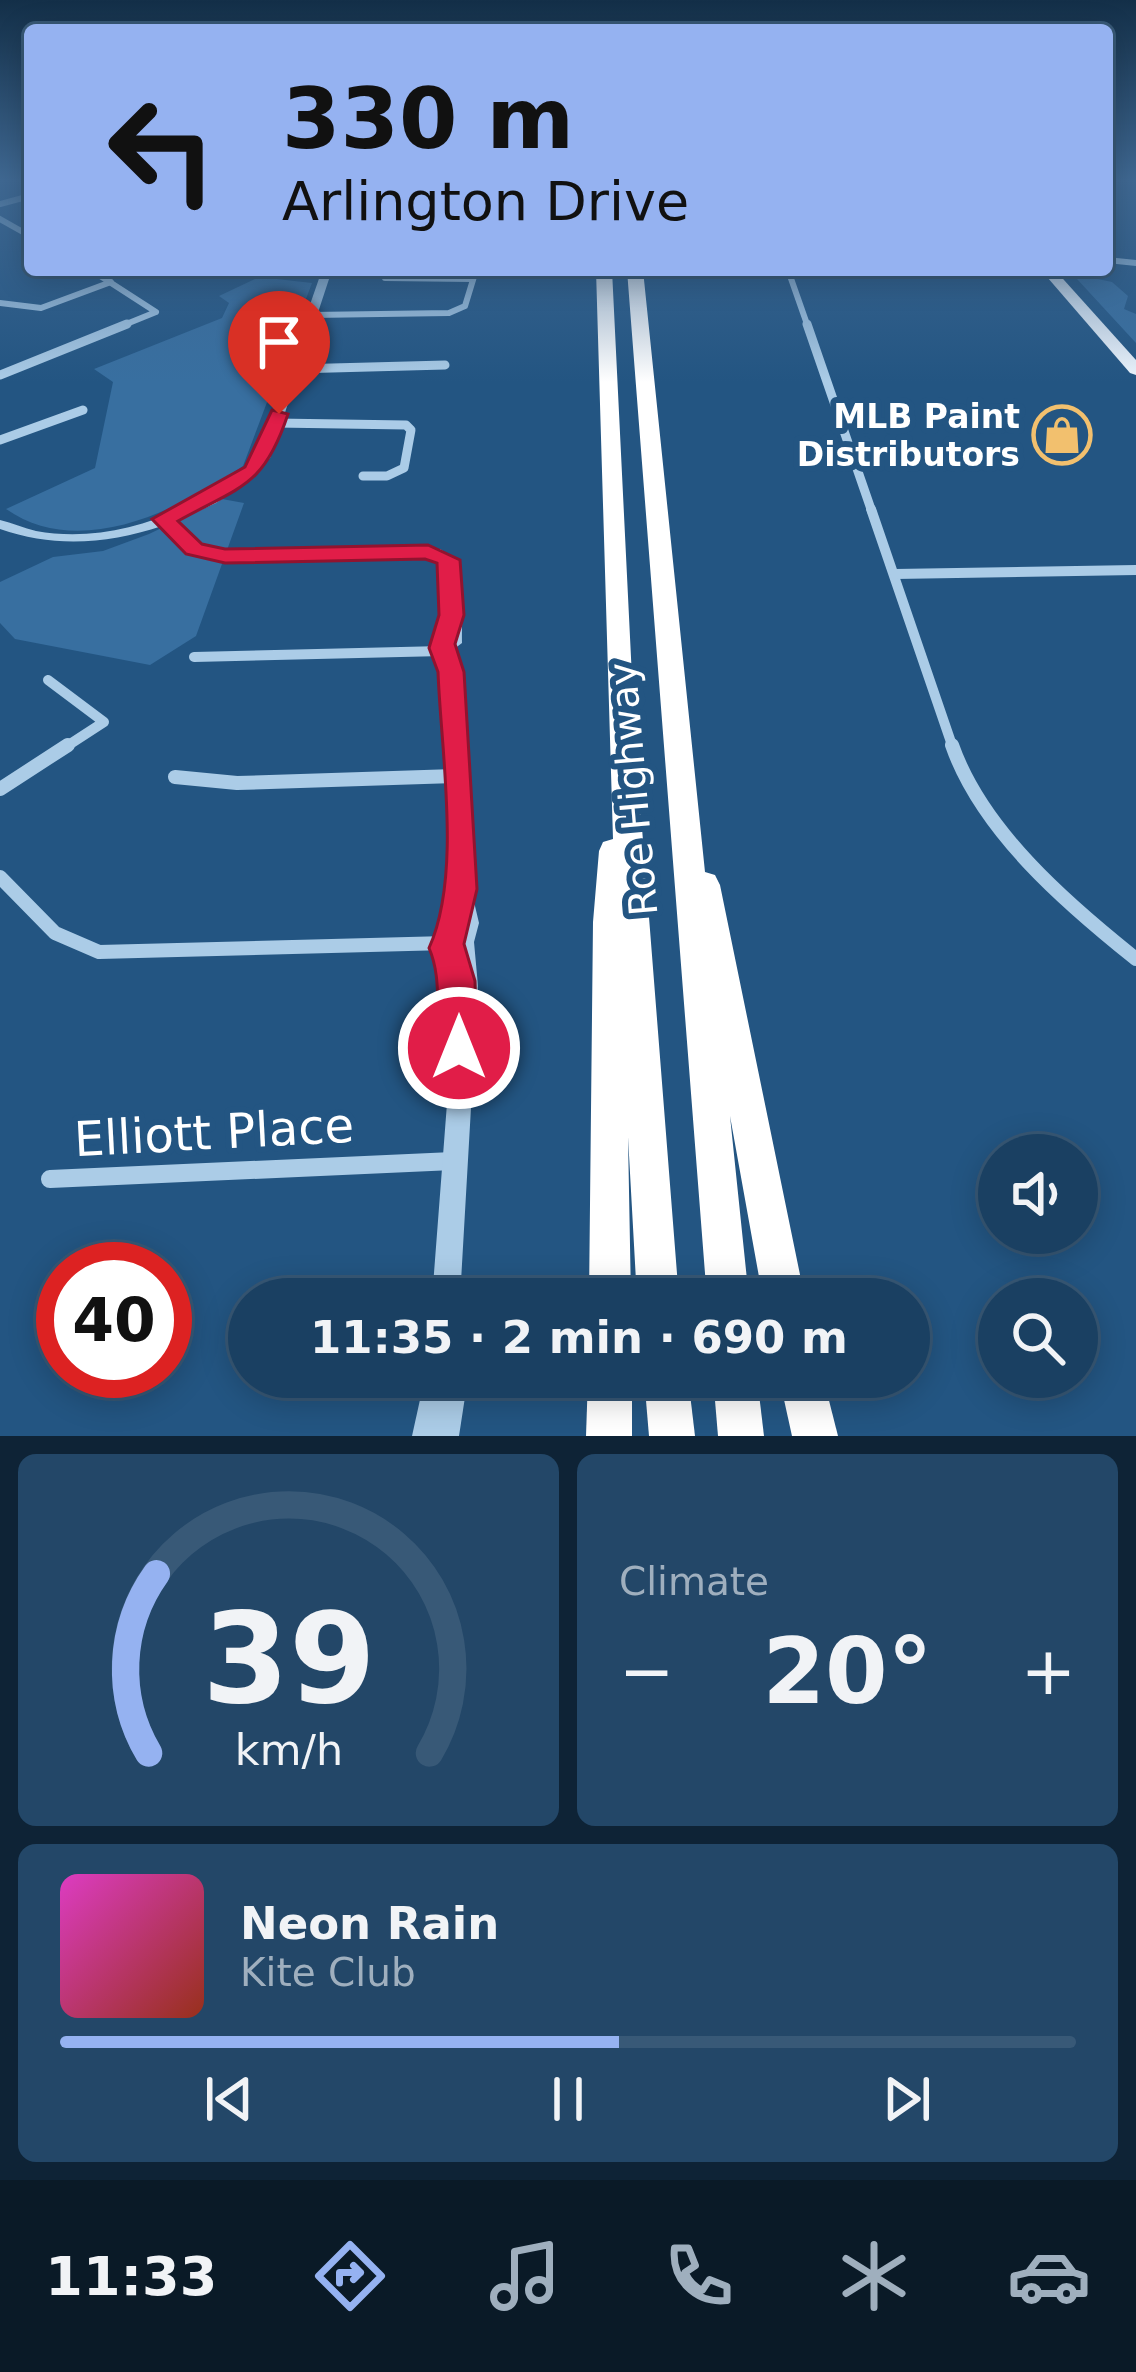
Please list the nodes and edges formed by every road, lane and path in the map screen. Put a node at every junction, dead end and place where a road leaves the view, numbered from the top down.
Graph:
1 (101, 276) edge
2 (325, 276) edge
3 (445, 276) edge
4 (475, 276) edge
5 (604, 276) edge
6 (636, 276) edge
7 (790, 276) edge
8 (1053, 276) edge
9 (1068, 276) edge
10 (385, 278) dead end
11 (111, 282) junction
12 (0, 303) edge
13 (312, 315) junction
14 (1136, 352) edge
15 (445, 365) dead end
16 (294, 369) junction
17 (1136, 370) edge
18 (0, 375) edge
19 (83, 410) dead end
20 (276, 423) junction
21 (0, 440) edge
22 (363, 476) dead end
23 (164, 519) junction
24 (0, 524) edge
25 (1136, 569) edge
26 (895, 574) junction
27 (446, 650) junction
28 (194, 657) dead end
29 (48, 680) dead end
30 (621, 739) junction
31 (680, 775) junction
32 (455, 776) junction
33 (175, 777) dead end
34 (0, 788) edge
35 (0, 877) edge
36 (454, 947) junction
37 (1136, 958) edge
38 (453, 1161) junction
39 (50, 1178) dead end
40 (447, 1278) edge
41 (610, 1278) edge
42 (657, 1278) edge
43 (726, 1278) edge
44 (780, 1278) edge
45 (437, 1398) edge
46 (450, 1398) edge
47 (610, 1398) edge
48 (668, 1398) edge
49 (737, 1398) edge
50 (806, 1398) edge
51 (427, 1436) edge
52 (444, 1436) edge
53 (610, 1436) edge
54 (672, 1436) edge
55 (740, 1436) edge
56 (815, 1436) edge

1 - 11 street
2 - 13 street
3 - 10 street
4 - 13 street
5 - 30 highway, Roe Highway
6 - 31 highway, Roe Highway
7 - 26 street
8 - 17 main road
9 - 14 main road
11 - 12 street
11 - 18 street
13 - 16 street
15 - 16 street
16 - 20 street
19 - 21 street
20 - 22 street
20 - 23 street
23 - 24 street
23 - 27 street
25 - 26 street
26 - 37 street
27 - 28 street
27 - 32 street
29 - 34 street
30 - 41 highway
30 - 42 highway, Roe Highway
31 - 43 highway, Roe Highway
31 - 44 highway
32 - 33 street
32 - 36 street
35 - 36 street
36 - 38 street
38 - 39 street, Elliott Place
38 - 40 street
45 - 51 street
46 - 52 street
47 - 53 highway
48 - 54 highway
49 - 55 highway
50 - 56 highway

